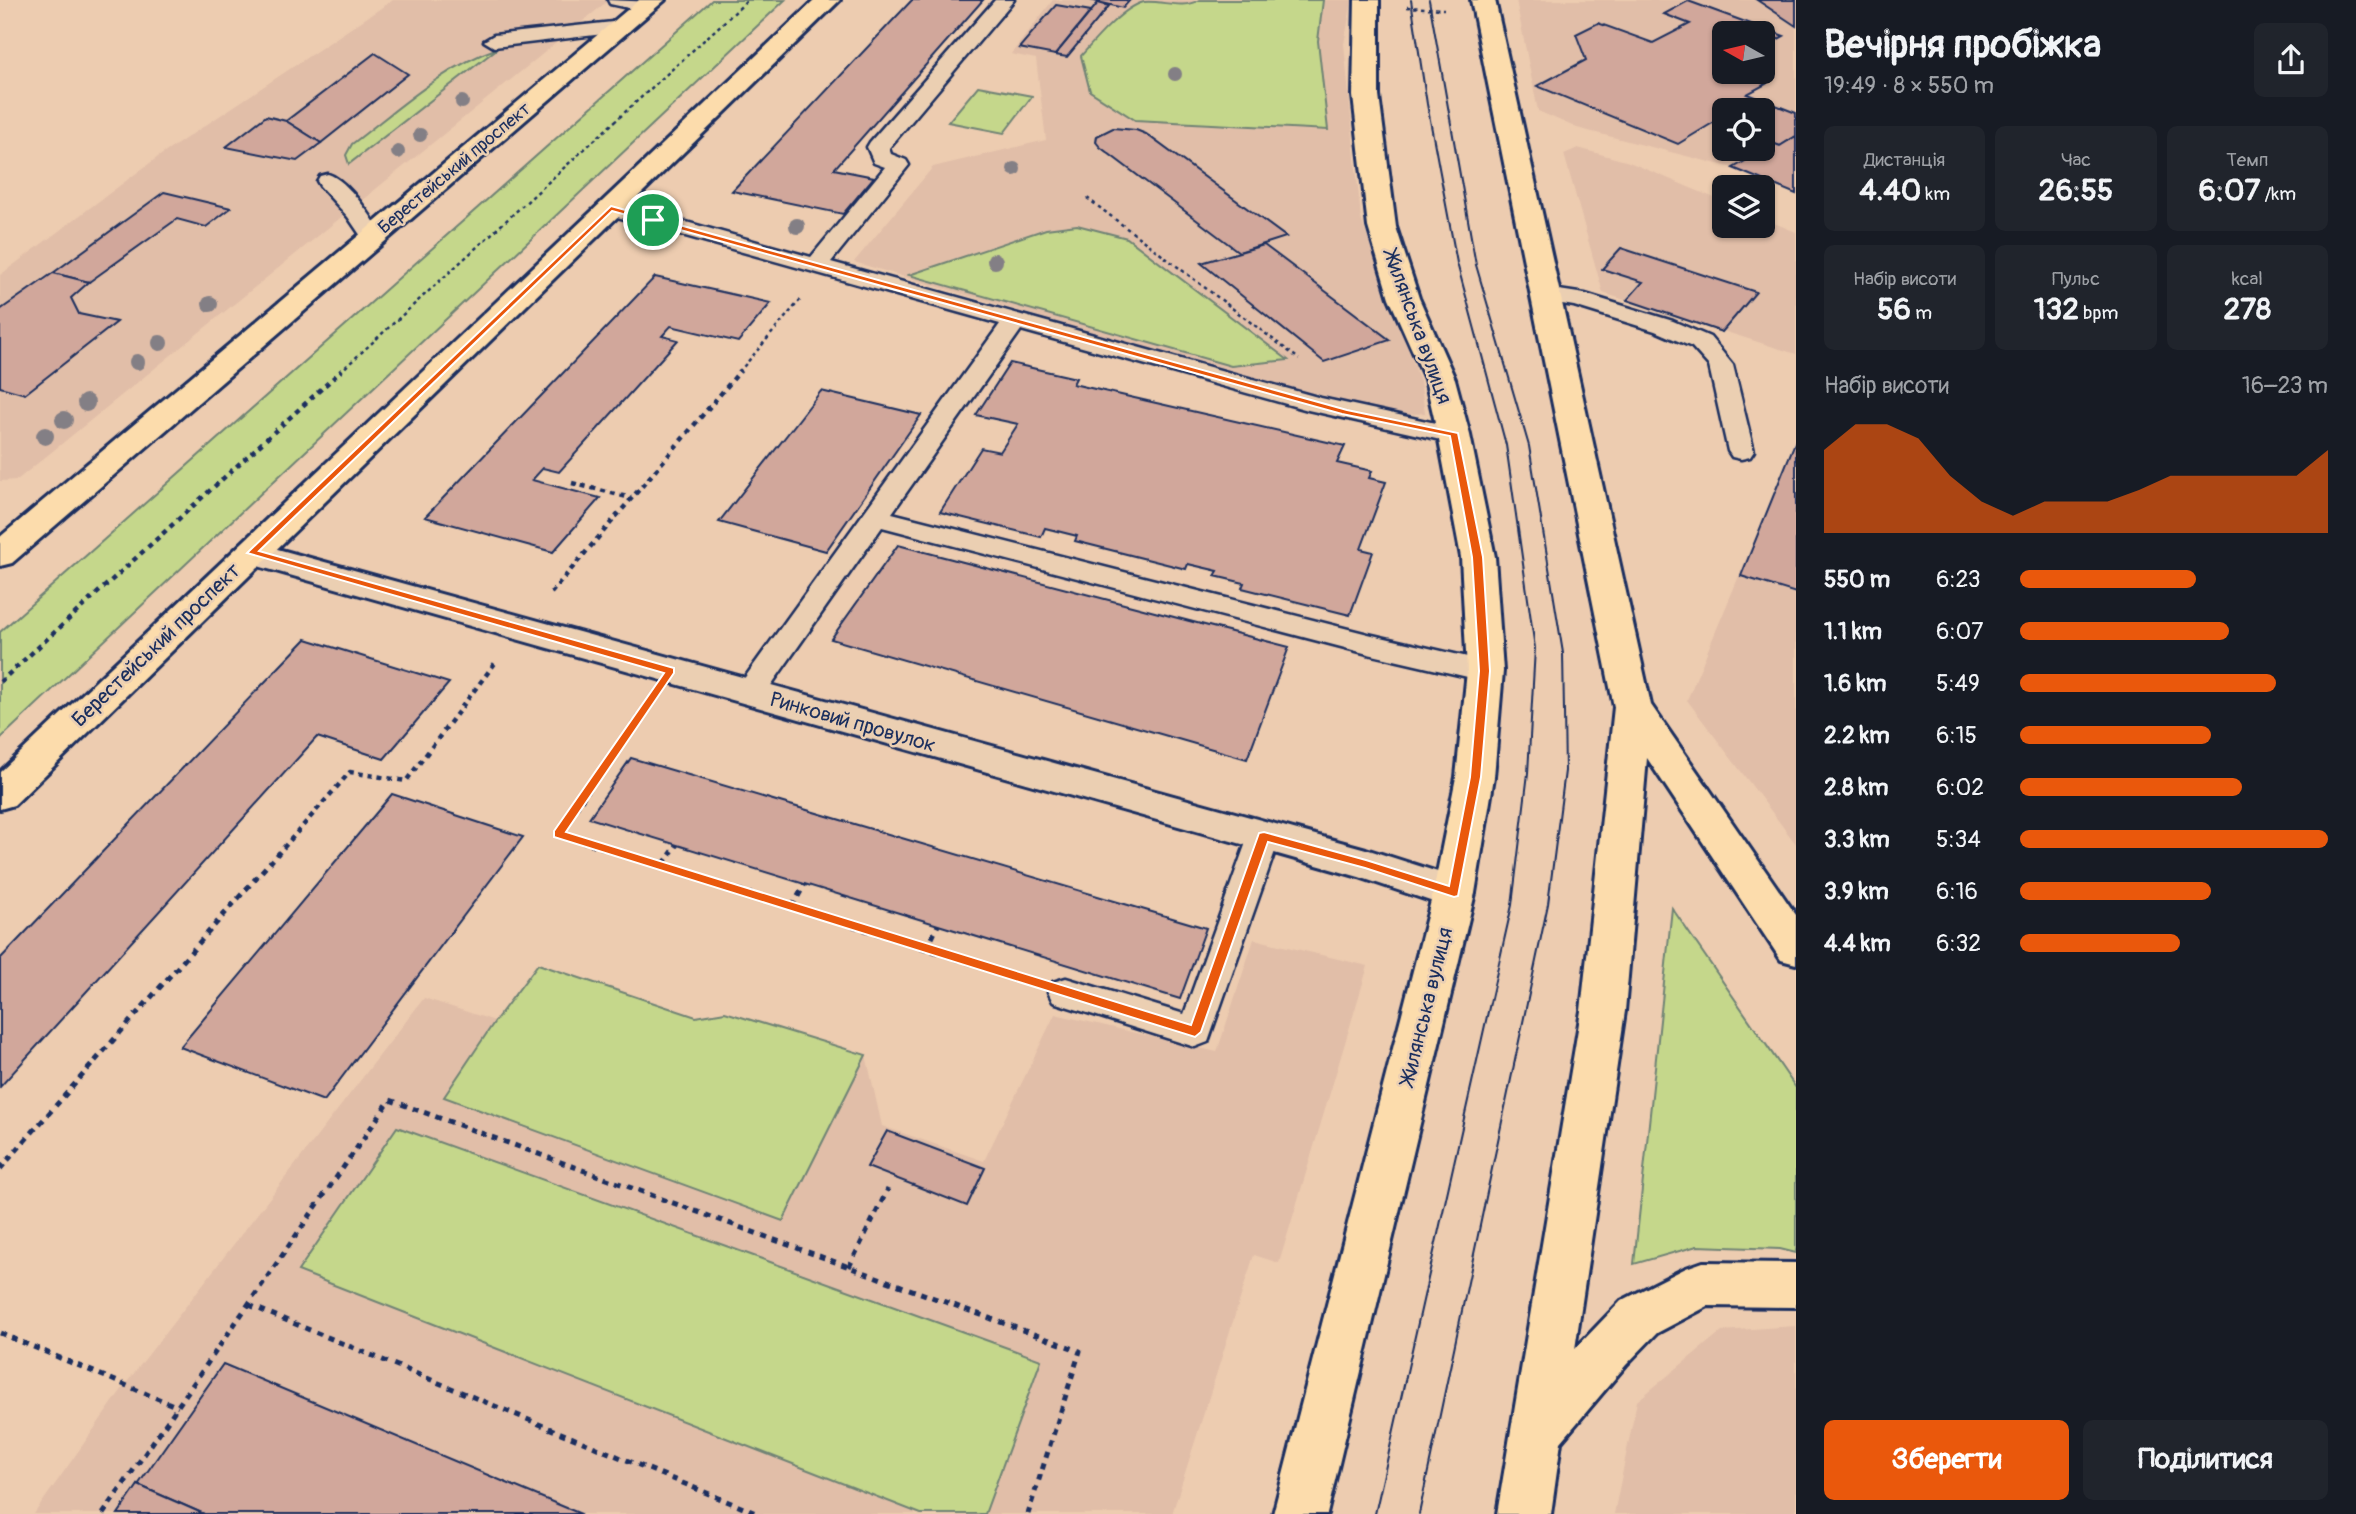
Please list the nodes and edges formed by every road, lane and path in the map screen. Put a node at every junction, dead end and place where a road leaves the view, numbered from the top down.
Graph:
1 (748, 0) edge
2 (828, 0) edge
3 (1005, 0) edge
4 (1367, 0) edge
5 (1483, 0) edge
6 (650, 3) edge
7 (1400, 6) dead end
8 (1447, 9) dead end
9 (619, 13) edge
10 (494, 41) dead end
11 (328, 181) dead end
12 (1087, 198) dead end
13 (611, 208) junction
14 (373, 237) junction
15 (821, 267) junction
16 (1546, 295) junction
17 (1015, 321) junction
18 (1301, 359) dead end
19 (1454, 435) junction
20 (1741, 451) dead end
21 (572, 483) dead end
22 (631, 498) junction
23 (875, 517) junction
24 (252, 553) junction
25 (0, 555) edge
26 (520, 629) junction
27 (671, 671) junction
28 (1485, 671) junction
29 (0, 682) edge
30 (750, 694) junction
31 (1633, 707) junction
32 (0, 795) edge
33 (1264, 836) junction
34 (677, 845) dead end
35 (662, 866) junction
36 (805, 884) dead end
37 (1454, 893) junction
38 (792, 907) junction
39 (938, 925) dead end
40 (1796, 948) edge
41 (927, 949) junction
42 (1066, 992) joint
43 (0, 1168) edge
44 (888, 1189) dead end
45 (849, 1267) junction
46 (1796, 1285) edge
47 (249, 1305) junction
48 (0, 1333) edge
49 (178, 1407) junction
50 (1536, 1433) junction
51 (103, 1514) edge
52 (758, 1514) edge
53 (1028, 1514) edge
54 (1300, 1514) edge
55 (1524, 1514) edge

1 - 29 path
2 - 13 main road, Берестейський проспект
3 - 15 lane
4 - 19 main road, Жилянська вулиця
5 - 16 main road
6 - 9 main road, Берестейський проспект
7 - 8 path
9 - 10 lane
9 - 14 main road, Берестейський проспект
11 - 14 lane
12 - 18 path
13 - 15 lane
13 - 24 main road, Берестейський проспект
14 - 25 main road, Берестейський проспект
15 - 17 lane
15 - 22 path
16 - 20 lane
16 - 31 main road
17 - 19 lane
17 - 23 lane
19 - 28 main road, Жилянська вулиця
21 - 22 path
22 - 26 path
23 - 28 lane
23 - 30 lane
24 - 26 street, Ринковий провулок
24 - 32 main road, Берестейський проспект
26 - 27 street, Ринковий провулок
26 - 43 path
27 - 30 street, Ринковий провулок
27 - 35 path
28 - 37 main road, Жилянська вулиця
30 - 33 street, Ринковий провулок
31 - 40 main road
31 - 50 main road
33 - 37 street, Ринковий провулок
33 - 42 lane
34 - 35 path
35 - 38 path
36 - 38 path
37 - 54 main road, Жилянська вулиця
38 - 41 path
39 - 41 path
41 - 42 path
44 - 45 path
45 - 47 path
45 - 53 path
46 - 50 main road
47 - 49 path
47 - 52 path
48 - 49 path
49 - 51 path
50 - 55 main road

